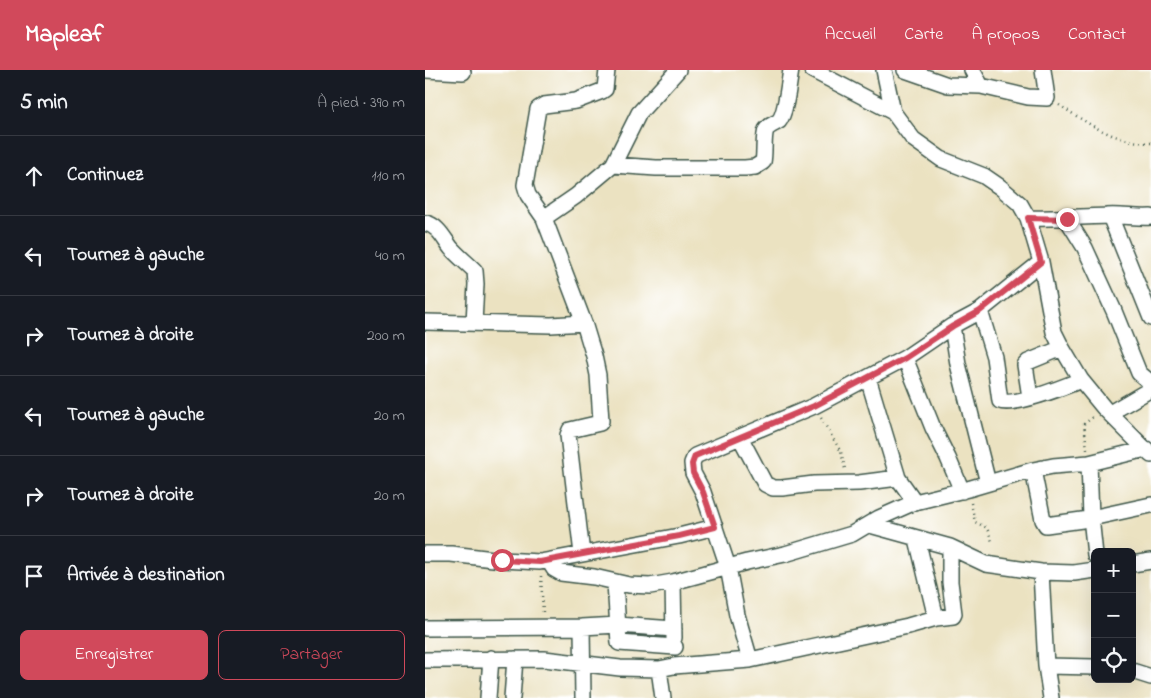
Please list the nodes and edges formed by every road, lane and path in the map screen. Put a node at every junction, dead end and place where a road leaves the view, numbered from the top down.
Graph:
1 (426, 70) edge
2 (607, 70) edge
3 (678, 70) edge
4 (791, 70) edge
5 (812, 70) edge
6 (884, 70) edge
7 (905, 70) edge
8 (972, 70) edge
9 (1043, 70) edge
10 (463, 72) dead end
11 (981, 86) junction
12 (1047, 98) junction
13 (893, 112) junction
14 (1151, 143) edge
15 (613, 165) junction
16 (1110, 216) junction
17 (1151, 217) edge
18 (544, 218) junction
19 (1028, 218) junction
20 (1067, 219) junction
21 (425, 223) edge
22 (1041, 262) junction
23 (980, 311) junction
24 (1151, 318) edge
25 (425, 322) edge
26 (473, 323) junction
27 (584, 323) junction
28 (953, 326) junction
29 (1062, 348) junction
30 (905, 358) junction
31 (868, 378) junction
32 (1081, 380) junction
33 (1151, 383) edge
34 (1151, 389) edge
35 (1030, 397) junction
36 (814, 406) junction
37 (1107, 410) junction
38 (740, 437) junction
39 (1148, 452) edge
40 (1089, 463) junction
41 (1033, 470) junction
42 (898, 478) junction
43 (847, 482) junction
44 (988, 483) junction
45 (965, 490) junction
46 (915, 502) junction
47 (1151, 505) edge
48 (1091, 517) junction
49 (870, 525) junction
50 (715, 527) junction
51 (917, 539) junction
52 (993, 544) dead end
53 (950, 547) junction
54 (1094, 548) edge
55 (425, 554) edge
56 (582, 554) junction
57 (544, 561) junction
58 (1151, 561) edge
59 (1136, 563) edge
60 (727, 567) junction
61 (1091, 571) edge
62 (1041, 572) junction
63 (673, 582) junction
64 (615, 583) junction
65 (936, 618) junction
66 (617, 624) junction
67 (544, 627) junction
68 (582, 627) junction
69 (425, 628) edge
70 (674, 629) junction
71 (619, 643) junction
72 (675, 647) junction
73 (491, 658) junction
74 (515, 659) junction
75 (425, 660) edge
76 (750, 660) junction
77 (581, 663) junction
78 (674, 666) junction
79 (1046, 666) junction
80 (1091, 667) edge
81 (620, 668) junction
82 (659, 669) junction
83 (1136, 673) edge
84 (1151, 677) edge
85 (487, 698) edge
86 (512, 698) edge
87 (583, 698) edge
88 (663, 698) edge
89 (1051, 698) edge

1 - 10 street
2 - 18 street
3 - 15 street
4 - 15 street
5 - 13 street
6 - 13 street
7 - 11 street
8 - 11 street
9 - 12 street
11 - 12 street
12 - 14 path
13 - 19 street
15 - 18 street
16 - 17 street
16 - 20 street
16 - 24 street
18 - 27 street
19 - 20 street
19 - 22 street
20 - 33 street
21 - 26 street
22 - 23 street
22 - 29 street
23 - 28 street
23 - 35 street
25 - 26 street
26 - 27 street
27 - 56 street
28 - 30 street
28 - 44 street
29 - 32 street
29 - 35 street
30 - 31 street
30 - 45 street
31 - 36 street
31 - 42 street
32 - 35 street
32 - 37 street
34 - 37 street
36 - 38 street
36 - 43 path
37 - 39 street
37 - 40 path
38 - 43 street
38 - 50 street
39 - 40 street
40 - 41 street
40 - 48 street
41 - 44 street
41 - 48 street
42 - 43 street
42 - 46 street
44 - 45 street
45 - 46 street
45 - 52 path
46 - 49 street
47 - 48 street
48 - 54 street
49 - 51 street
49 - 60 street
50 - 56 street
50 - 60 street
51 - 53 street
51 - 65 street
53 - 62 street
53 - 65 street
55 - 57 street
56 - 57 street
57 - 64 street
57 - 67 path
58 - 59 street
60 - 63 street
60 - 76 street
61 - 62 street
62 - 79 street
63 - 64 street
63 - 70 street
64 - 66 street
65 - 76 street
66 - 68 street
66 - 70 street
66 - 71 street
67 - 68 street
67 - 69 street
68 - 77 street
70 - 72 street
71 - 72 street
71 - 81 street
72 - 78 street
73 - 74 street
73 - 75 street
73 - 85 street
74 - 77 street
74 - 86 street
76 - 78 street
77 - 81 street
77 - 87 street
78 - 82 street
79 - 80 street
79 - 89 street
81 - 82 street
82 - 88 street
83 - 84 street

